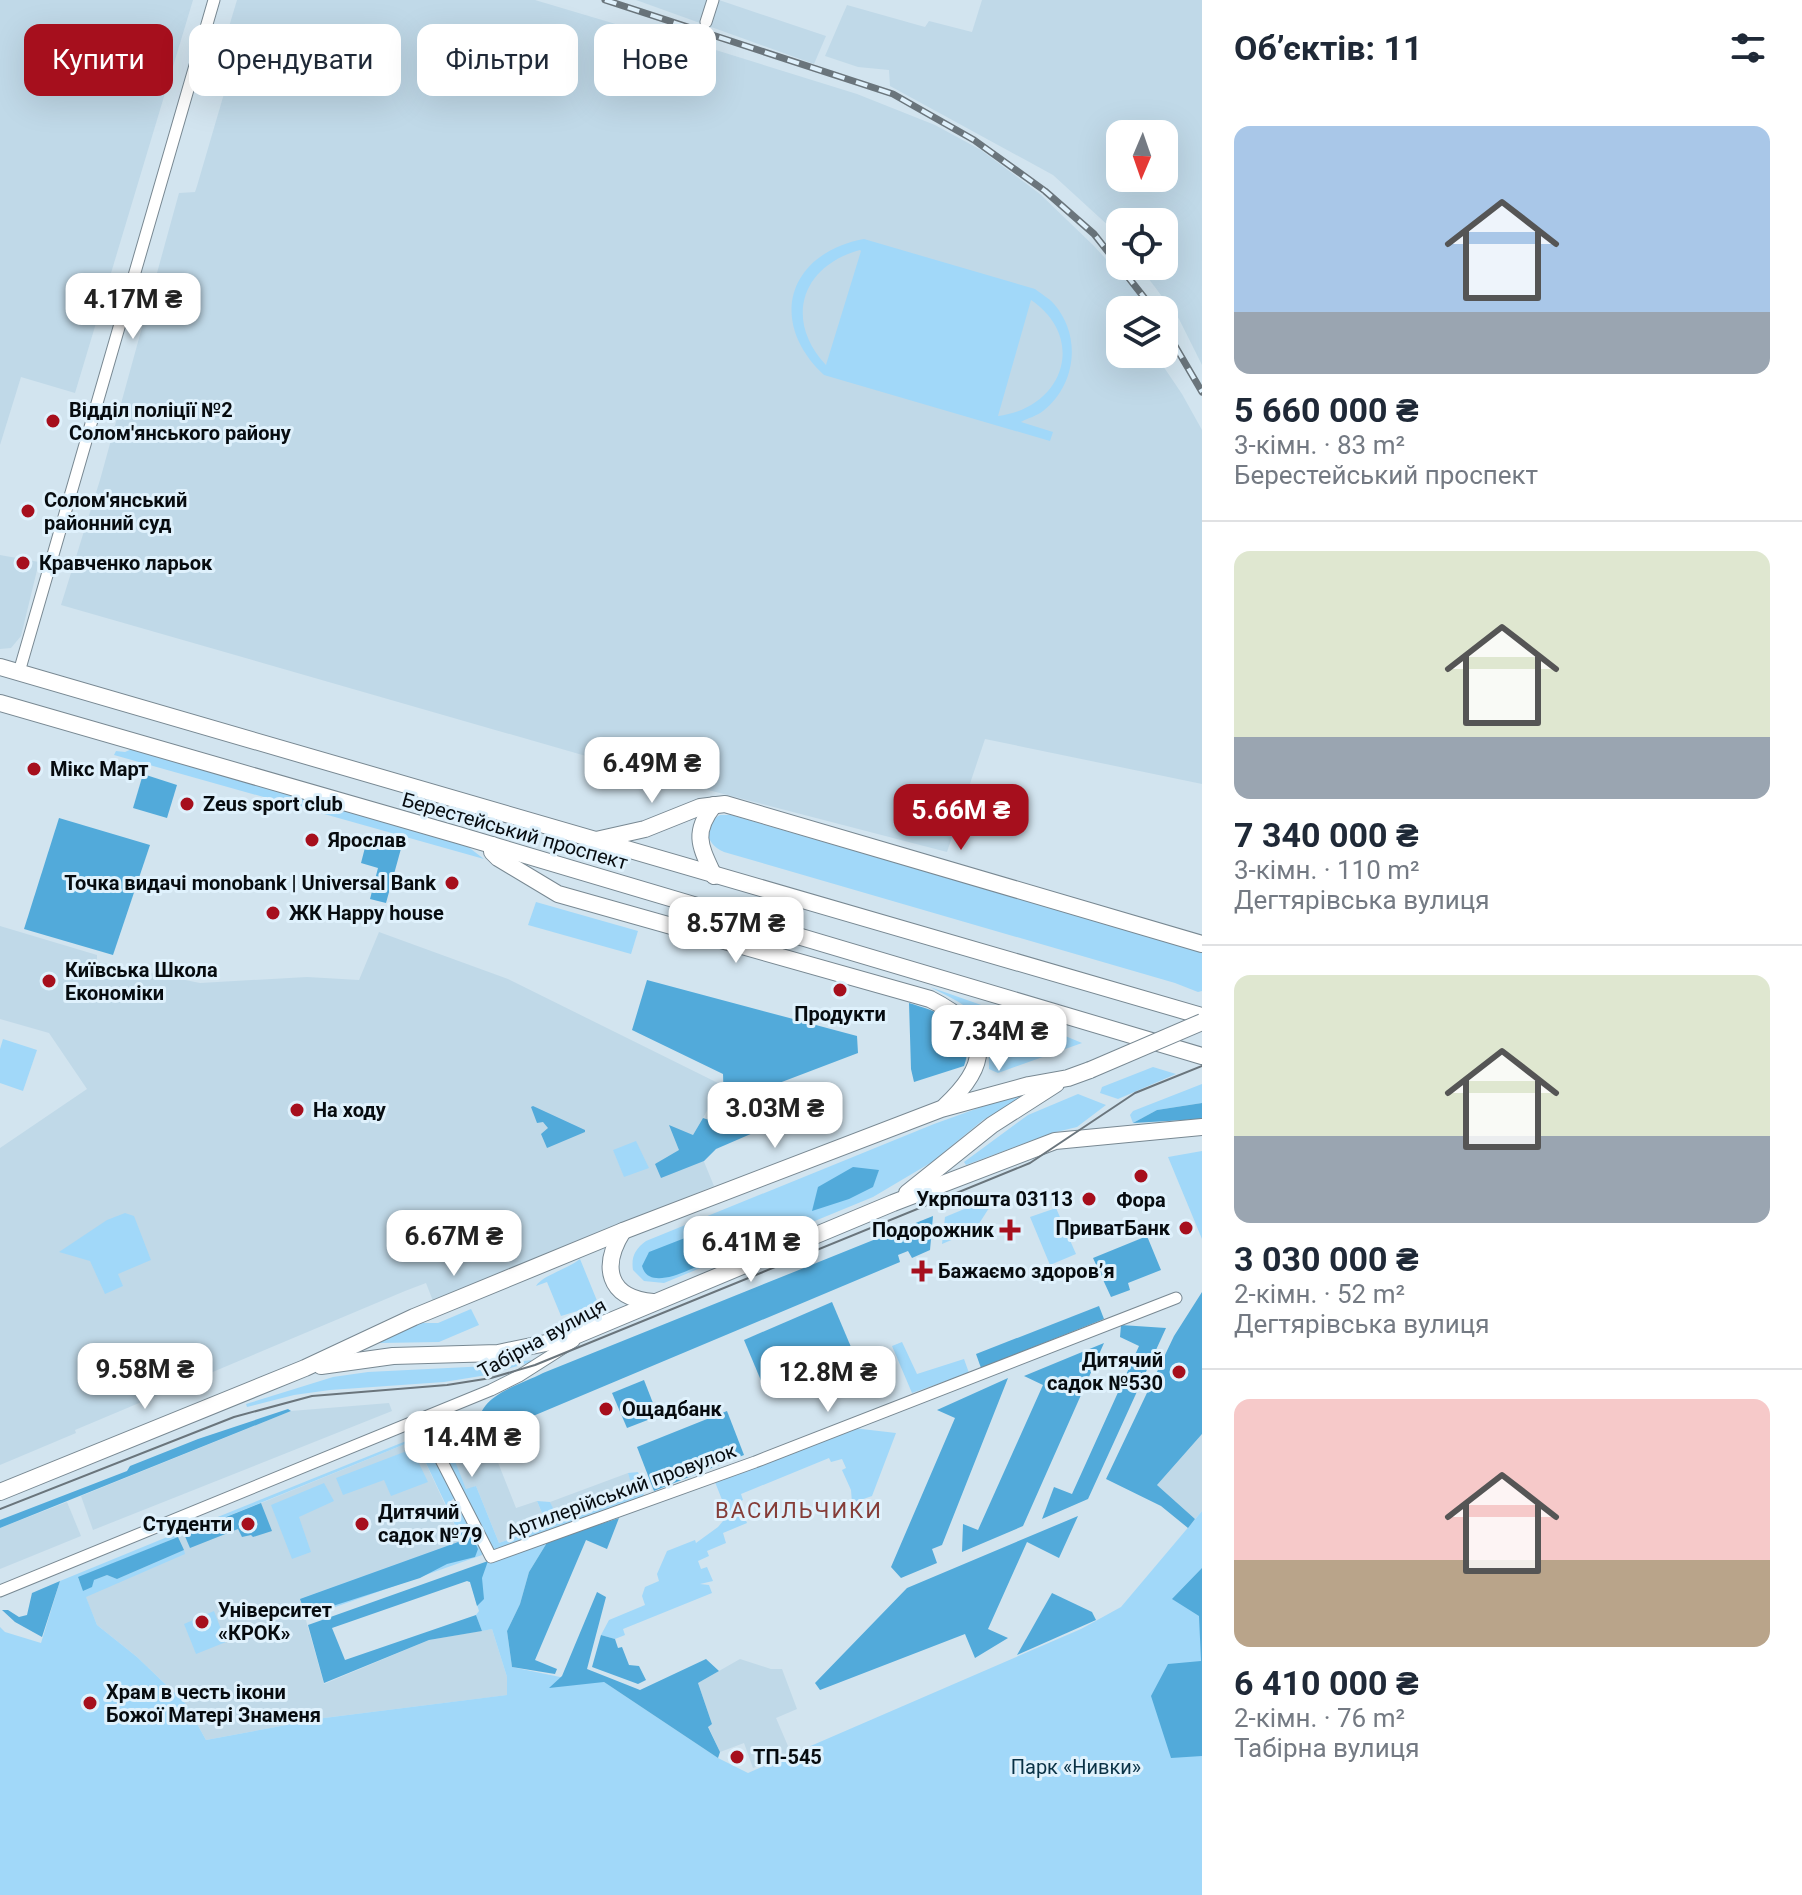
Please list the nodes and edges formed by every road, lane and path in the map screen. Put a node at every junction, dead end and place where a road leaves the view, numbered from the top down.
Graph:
1 (214, 0) edge
2 (713, 0) edge
3 (706, 22) dead end
4 (0, 667) edge
5 (19, 672) junction
6 (1, 707) edge
7 (714, 805) junction
8 (596, 840) junction
9 (492, 845) junction
10 (714, 876) junction
11 (1202, 944) edge
12 (1202, 1016) edge
13 (1202, 1022) edge
14 (1202, 1056) edge
15 (1068, 1078) junction
16 (941, 1109) junction
17 (1202, 1127) edge
18 (893, 1203) junction
19 (623, 1231) junction
20 (1176, 1298) dead end
21 (655, 1302) junction
22 (593, 1329) junction
23 (305, 1368) junction
24 (420, 1419) junction
25 (0, 1492) edge
26 (0, 1591) edge

1 - 5 street
2 - 3 street
4 - 5 main road, Берестейський проспект
5 - 8 main road, Берестейський проспект
6 - 9 main road, Берестейський проспект
7 - 8 main road
7 - 10 main road
7 - 11 main road
8 - 10 main road, Берестейський проспект
9 - 14 main road, Берестейський проспект
9 - 16 main road
10 - 12 main road, Берестейський проспект
13 - 15 main road, bridge
15 - 16 main road
15 - 18 main road
16 - 19 main road
17 - 18 main road, Табірна вулиця
18 - 21 main road, Табірна вулиця
19 - 21 main road
19 - 23 main road
20 - 24 street, Артилерійський провулок
21 - 22 main road, Табірна вулиця
22 - 23 main road
22 - 24 street, Табірна вулиця
23 - 25 main road
24 - 26 street, Табірна вулиця

